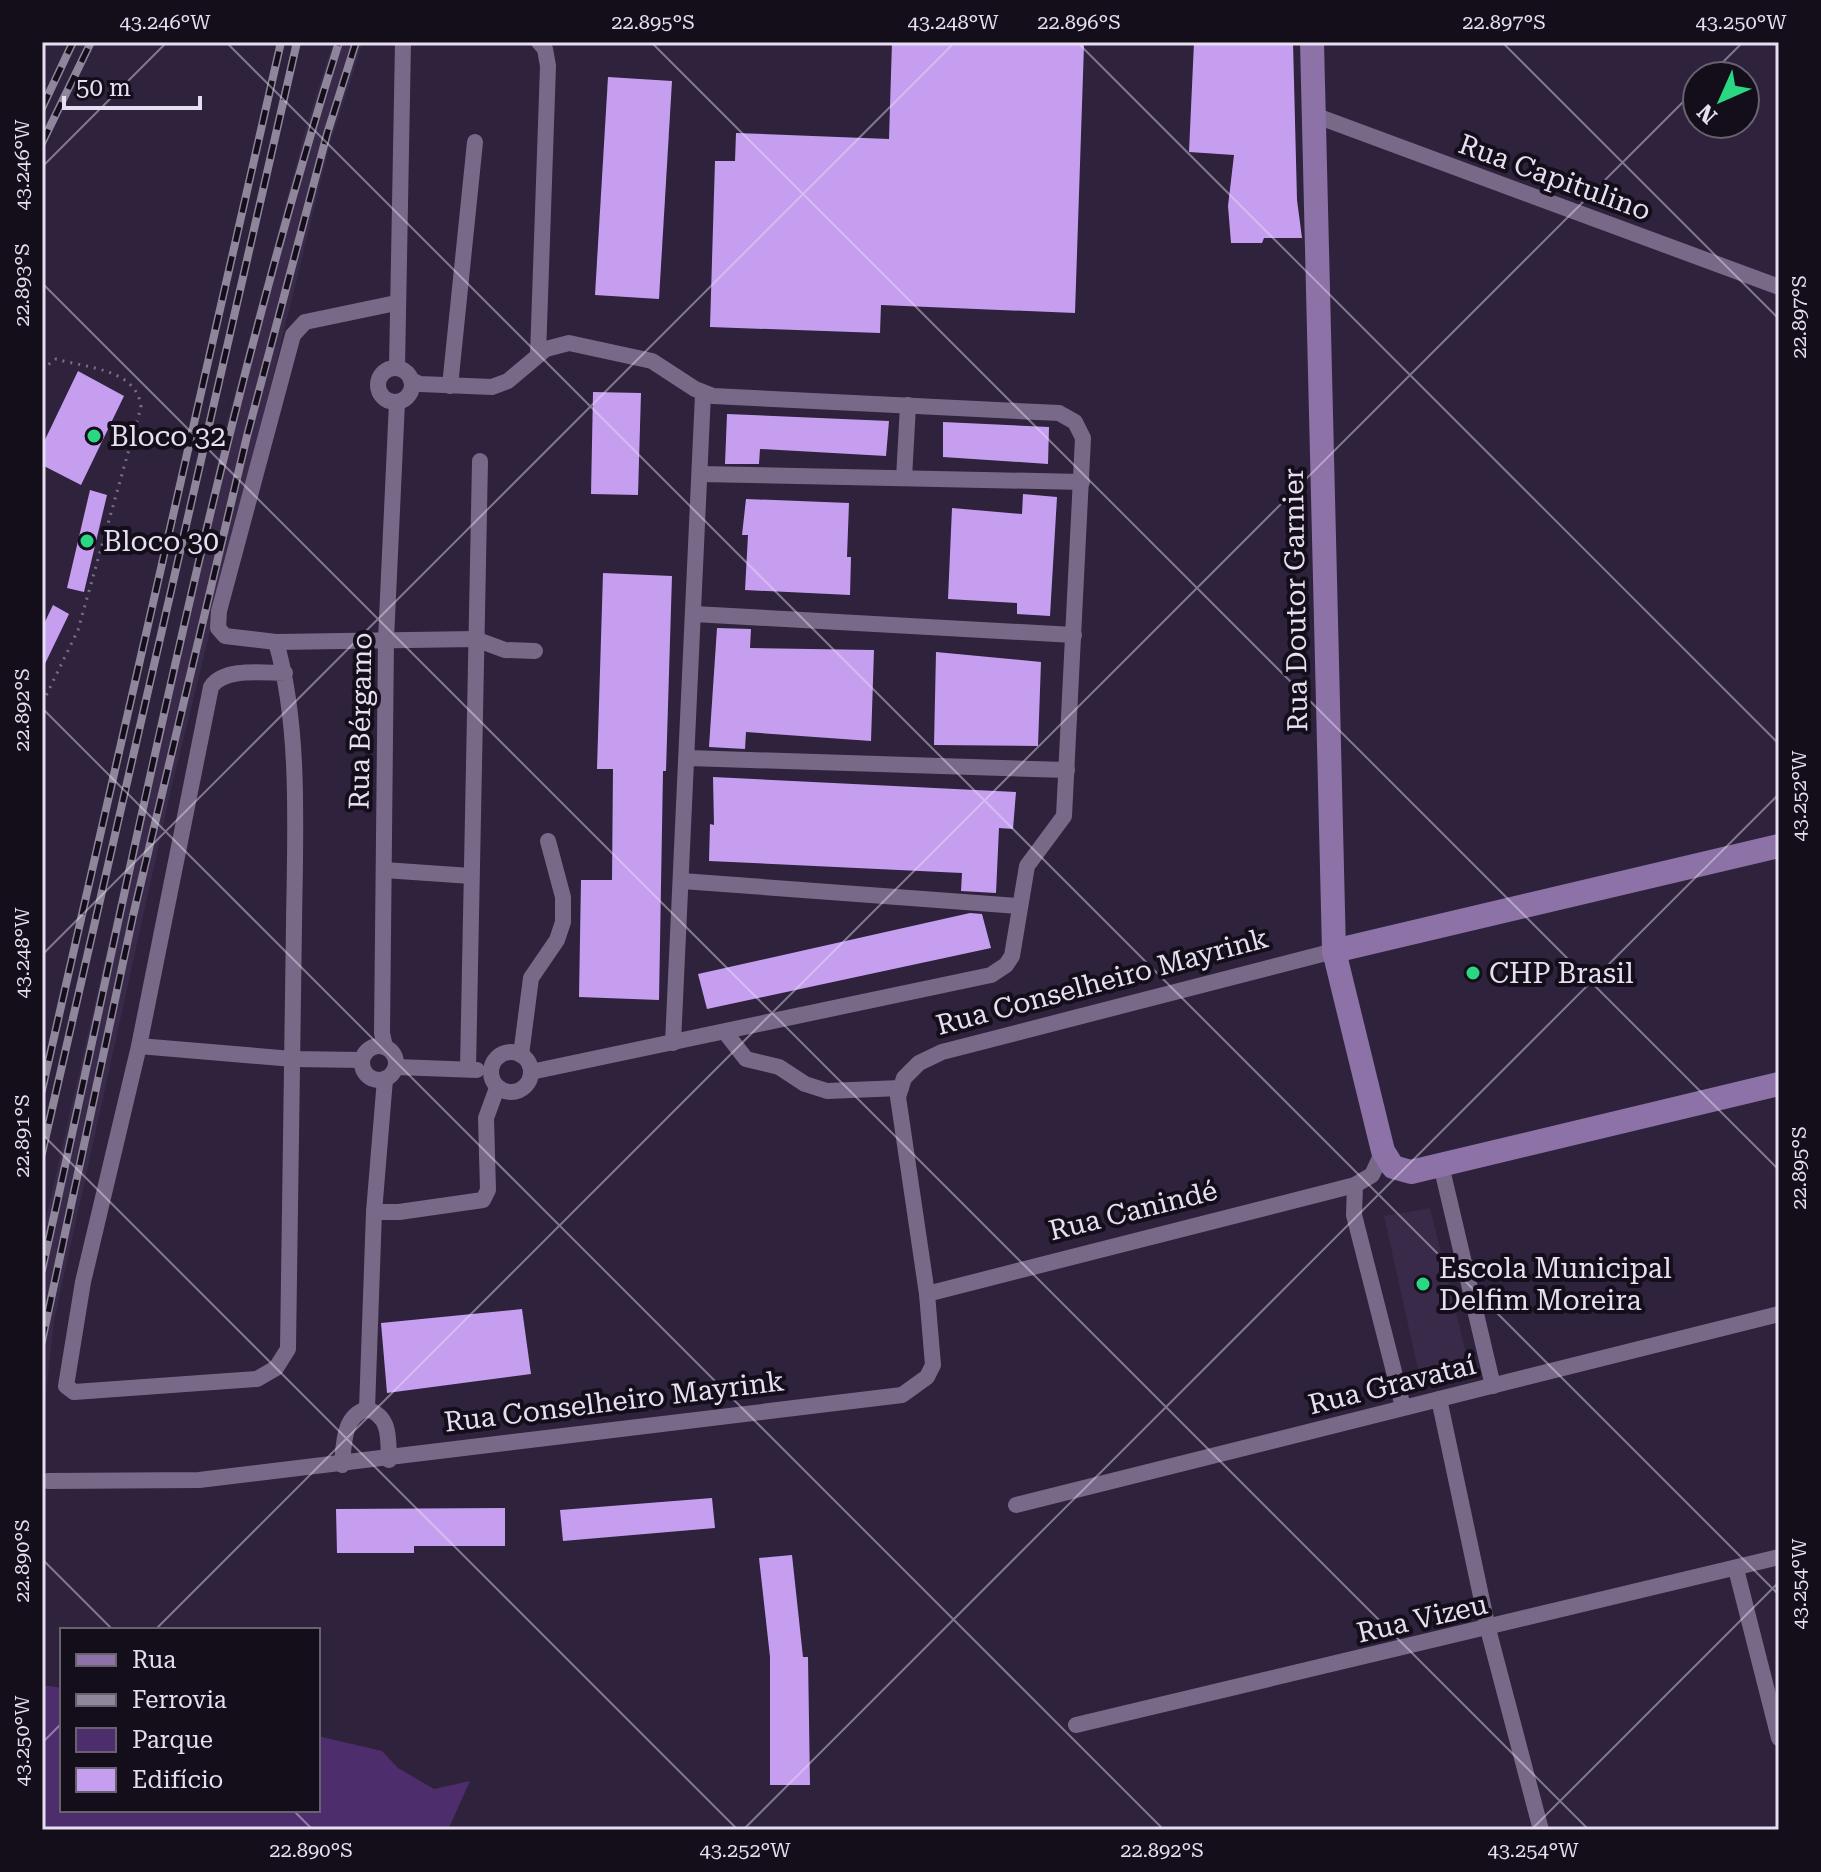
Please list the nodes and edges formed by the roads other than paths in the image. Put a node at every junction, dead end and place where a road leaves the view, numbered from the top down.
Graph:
1 (403, 42) edge
2 (1312, 42) edge
3 (542, 46) edge
4 (1314, 115) junction
5 (475, 142) dead end
6 (1779, 287) edge
7 (396, 303) junction
8 (538, 355) junction
9 (395, 366) junction
10 (414, 384) junction
11 (450, 386) junction
12 (703, 394) junction
13 (394, 405) junction
14 (908, 405) junction
15 (480, 461) dead end
16 (700, 474) junction
17 (904, 478) junction
18 (1082, 482) junction
19 (694, 614) junction
20 (1074, 635) junction
21 (475, 639) junction
22 (386, 640) junction
23 (276, 642) junction
24 (535, 651) dead end
25 (285, 673) junction
26 (688, 758) junction
27 (1067, 770) junction
28 (1779, 835) edge
29 (548, 841) dead end
30 (1779, 846) edge
31 (1733, 857) junction
32 (384, 870) junction
33 (471, 876) junction
34 (682, 881) junction
35 (1019, 906) junction
36 (1334, 951) junction
37 (725, 1032) junction
38 (673, 1043) junction
39 (139, 1046) junction
40 (521, 1055) junction
41 (293, 1059) junction
42 (388, 1059) junction
43 (358, 1063) junction
44 (468, 1069) junction
45 (490, 1071) junction
46 (531, 1072) junction
47 (1779, 1084) edge
48 (497, 1088) junction
49 (901, 1088) junction
50 (1383, 1151) junction
51 (1441, 1165) junction
52 (1355, 1185) junction
53 (1331, 1191) junction
54 (374, 1212) junction
55 (1354, 1215) junction
56 (927, 1294) junction
57 (1779, 1314) edge
58 (1493, 1386) junction
59 (1439, 1399) junction
60 (1403, 1407) junction
61 (367, 1409) junction
62 (389, 1460) junction
63 (342, 1465) junction
64 (48, 1481) dead end
65 (1016, 1505) dead end
66 (1779, 1557) edge
67 (1736, 1569) junction
68 (1488, 1629) junction
69 (1076, 1725) dead end
70 (1779, 1738) edge
71 (1541, 1830) edge

1 - 7 street
2 - 4 main road, Rua Doutor Garnier
3 - 8 street
4 - 6 street, Rua Capitulino
4 - 36 main road, Rua Doutor Garnier
5 - 11 street
7 - 9 street
7 - 23 street
8 - 11 street
8 - 12 street
9 - 10 street
9 - 13 street
10 - 11 street
10 - 13 street
12 - 14 street
12 - 16 street
13 - 22 street, Rua Bérgamo
14 - 17 street
14 - 18 street
15 - 21 street
16 - 17 street
16 - 19 street
17 - 18 street
18 - 20 street
19 - 20 street
19 - 26 street
20 - 27 street
21 - 22 street
21 - 24 street
21 - 33 street
22 - 23 street
22 - 32 street, Rua Bérgamo
23 - 25 street
25 - 39 street
25 - 41 street
26 - 27 street
26 - 34 street
27 - 35 street
28 - 31 street, Rua Conselheiro Mayrink
29 - 40 street
30 - 31 main road
31 - 36 main road, Rua Conselheiro Mayrink
32 - 33 street
32 - 42 street, Rua Bérgamo
33 - 44 street
34 - 35 street
34 - 38 street
35 - 37 street
36 - 49 street, Rua Conselheiro Mayrink
36 - 50 main road, Rua Doutor Garnier
37 - 38 street
37 - 49 street
38 - 46 street
39 - 41 street
39 - 41 street
40 - 45 street
40 - 46 street
41 - 43 street
42 - 43 street
42 - 43 street
42 - 44 street
42 - 54 street, Rua Bérgamo
44 - 45 street
45 - 48 street
46 - 48 street
47 - 51 main road
48 - 54 street
49 - 56 street, Rua Conselheiro Mayrink
50 - 51 main road
50 - 52 street
51 - 58 street
52 - 53 street, Rua Canindé
52 - 55 street
53 - 55 street
53 - 56 street, Rua Canindé
54 - 61 street, Rua Bérgamo
55 - 60 street
56 - 62 street, Rua Conselheiro Mayrink
57 - 58 street, Rua Gravataí
58 - 59 street, Rua Gravataí
59 - 60 street, Rua Gravataí
59 - 68 street
60 - 65 street, Rua Gravataí
61 - 62 street
61 - 63 street
62 - 63 street, Rua Conselheiro Mayrink
63 - 64 street, Rua Conselheiro Mayrink
66 - 67 street, Rua Vizeu
67 - 68 street, Rua Vizeu
67 - 70 street
68 - 69 street, Rua Vizeu
68 - 71 street

